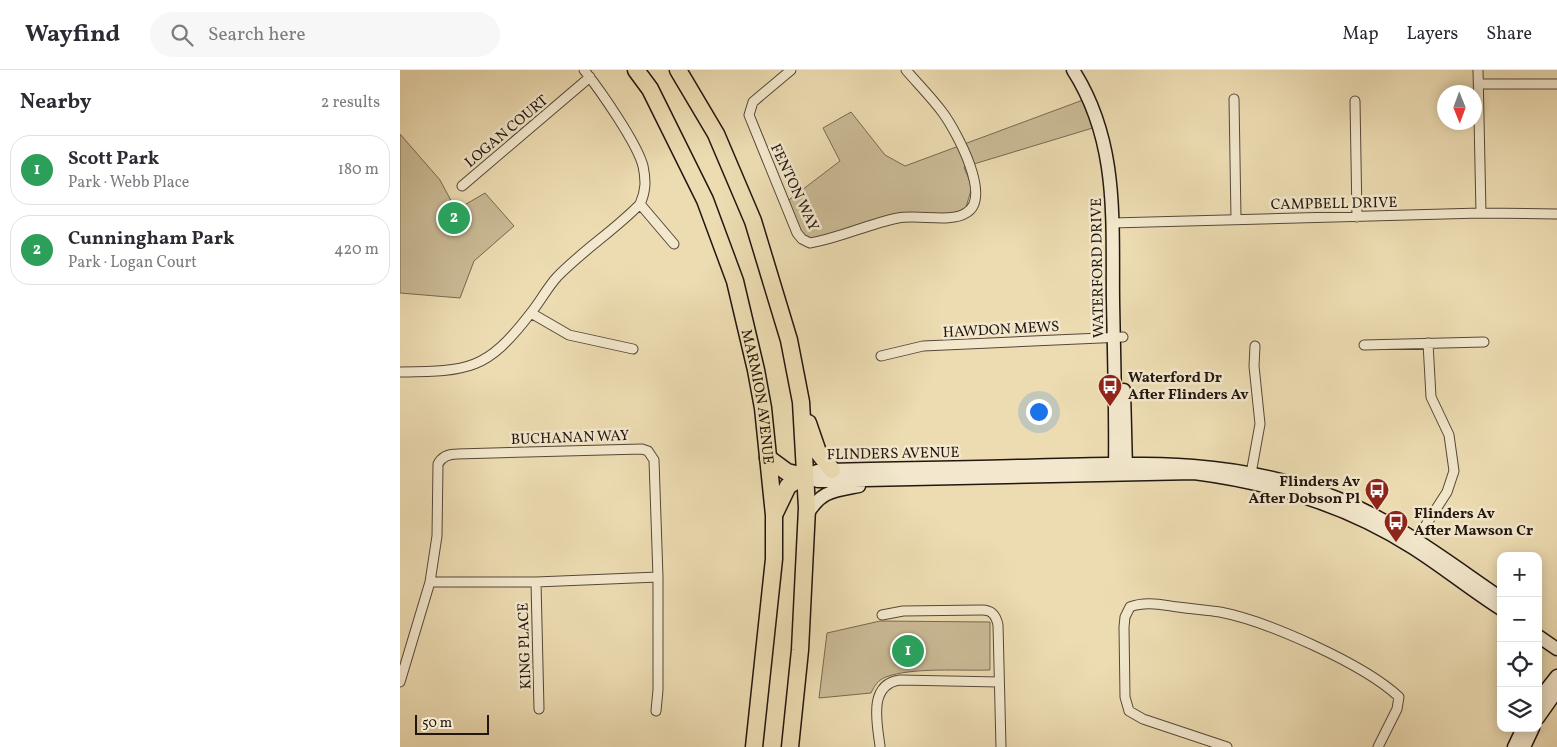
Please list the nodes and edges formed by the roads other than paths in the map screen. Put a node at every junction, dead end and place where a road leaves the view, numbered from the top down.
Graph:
1 (636, 70) edge
2 (678, 70) edge
3 (792, 70) edge
4 (906, 70) edge
5 (1073, 70) edge
6 (1082, 70) edge
7 (1478, 70) edge
8 (587, 74) edge
9 (1479, 84) junction
10 (1557, 84) edge
11 (1234, 99) dead end
12 (1355, 101) dead end
13 (462, 186) dead end
14 (640, 204) junction
15 (1481, 213) junction
16 (1557, 214) edge
17 (1357, 216) junction
18 (1236, 218) junction
19 (1116, 223) junction
20 (674, 244) dead end
21 (531, 313) junction
22 (1118, 337) junction
23 (1484, 342) dead end
24 (1428, 344) junction
25 (1364, 345) dead end
26 (1255, 346) dead end
27 (633, 348) dead end
28 (881, 356) dead end
29 (400, 372) edge
30 (801, 402) junction
31 (768, 458) junction
32 (1121, 468) junction
33 (832, 470) junction
34 (804, 476) junction
35 (1251, 477) junction
36 (933, 478) junction
37 (774, 515) junction
38 (806, 516) junction
39 (1415, 544) junction
40 (658, 577) junction
41 (430, 582) junction
42 (536, 582) junction
43 (1499, 597) edge
44 (1497, 606) edge
45 (882, 614) dead end
46 (1542, 629) edge
47 (1557, 638) edge
48 (1542, 639) edge
49 (1557, 648) edge
50 (1557, 676) edge
51 (400, 682) edge
52 (999, 682) junction
53 (1557, 691) edge
54 (1542, 695) edge
55 (540, 709) dead end
56 (656, 711) dead end
57 (1542, 712) edge
58 (1521, 732) edge
59 (1531, 732) edge
60 (880, 746) edge
61 (754, 747) edge
62 (790, 747) edge
63 (1001, 747) edge
64 (1227, 747) edge
65 (1378, 747) edge
66 (1514, 747) edge
67 (1524, 747) edge

1 - 31 highway, MARMION AVENUE
2 - 30 highway
3 - 4 street, FENTON WAY
5 - 19 main road, WATERFORD DRIVE
6 - 19 main road, WATERFORD DRIVE
7 - 9 street
8 - 13 street, LOGAN COURT
8 - 14 street
9 - 10 street
9 - 15 street
11 - 18 street
12 - 17 street
14 - 20 street
14 - 21 street
15 - 16 street, CAMPBELL DRIVE
15 - 17 street, CAMPBELL DRIVE
17 - 18 street, CAMPBELL DRIVE
18 - 19 street, CAMPBELL DRIVE
19 - 22 main road, WATERFORD DRIVE
21 - 27 street
21 - 29 street
22 - 28 street, HAWDON MEWS
22 - 32 main road, WATERFORD DRIVE
23 - 24 street
24 - 25 street
24 - 39 street
26 - 35 street
30 - 33 highway
30 - 34 highway
31 - 34 highway
31 - 37 highway, MARMION AVENUE
32 - 33 main road, FLINDERS AVENUE
32 - 35 main road, FLINDERS AVENUE
32 - 36 main road, FLINDERS AVENUE
33 - 34 main road, FLINDERS AVENUE
34 - 36 main road, FLINDERS AVENUE
34 - 37 highway
34 - 38 highway
35 - 39 main road, FLINDERS AVENUE
36 - 38 main road
37 - 61 highway, MARMION AVENUE
38 - 62 highway
39 - 43 main road, FLINDERS AVENUE
39 - 44 main road, FLINDERS AVENUE
40 - 41 street, BUCHANAN WAY
40 - 42 street
40 - 56 street, BUCHANAN WAY
41 - 42 street
41 - 51 street, BUCHANAN WAY
42 - 55 street, KING PLACE
45 - 52 street
46 - 47 main road
48 - 49 main road
50 - 54 main road
52 - 60 street
52 - 63 street
53 - 57 main road
58 - 66 main road
59 - 67 main road
64 - 65 street

